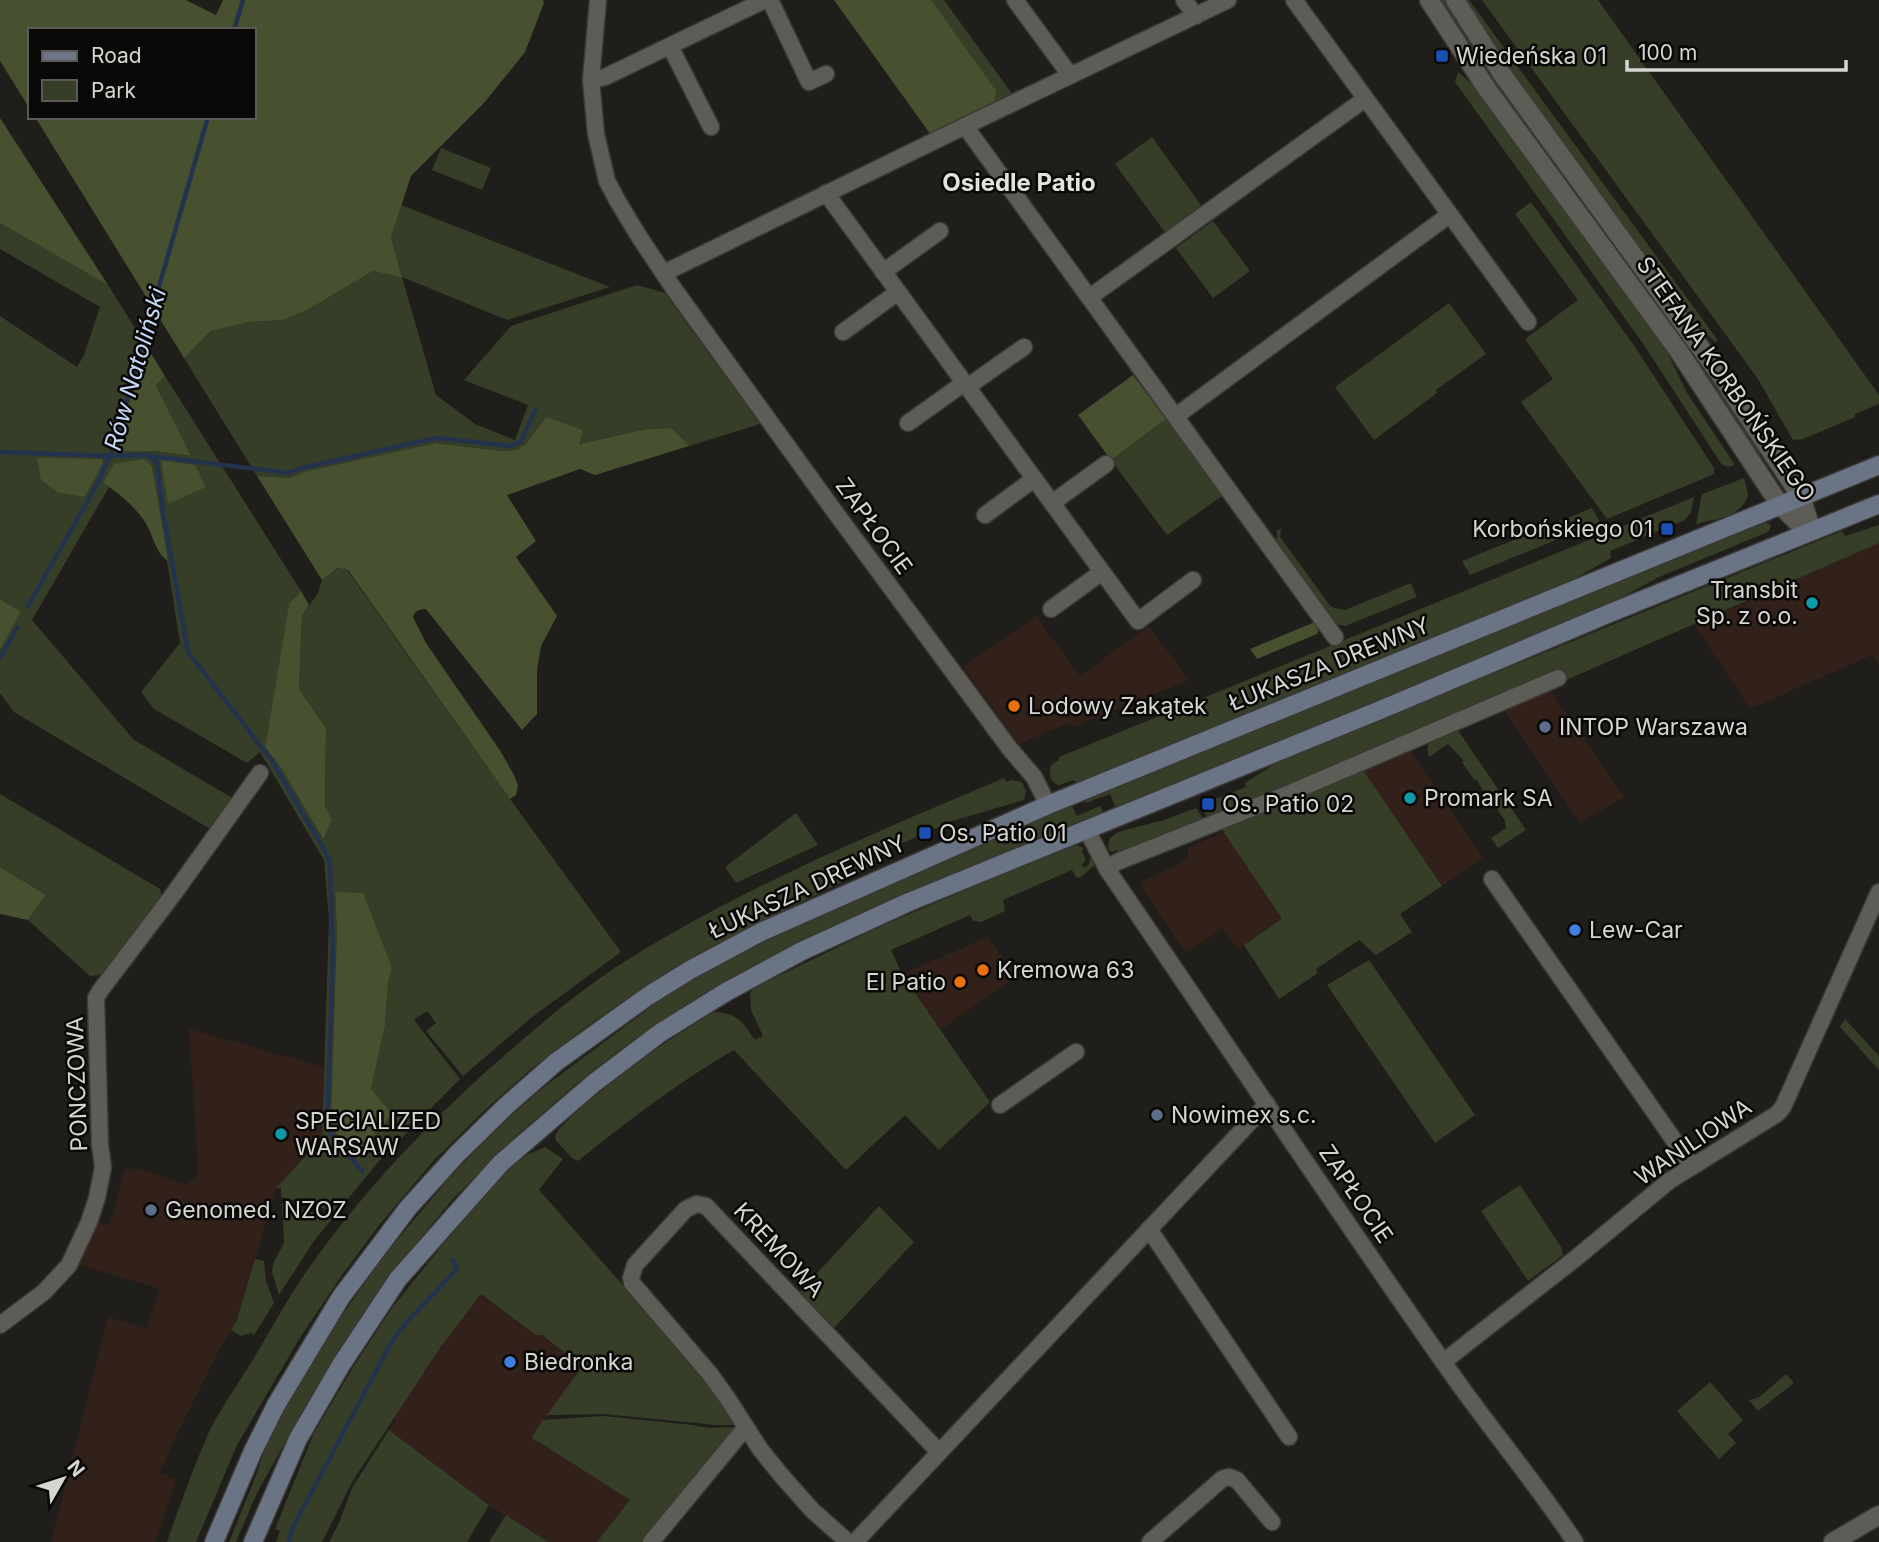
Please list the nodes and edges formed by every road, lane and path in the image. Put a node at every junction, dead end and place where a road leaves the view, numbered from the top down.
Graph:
1 (598, 0) edge
2 (767, 0) edge
3 (1015, 0) edge
4 (1184, 0) edge
5 (1228, 0) edge
6 (1294, 0) edge
7 (1429, 0) edge
8 (1455, 0) edge
9 (1196, 16) junction
10 (670, 46) junction
11 (826, 74) dead end
12 (1070, 75) junction
13 (591, 80) junction
14 (1366, 99) junction
15 (965, 126) junction
16 (711, 127) dead end
17 (826, 193) junction
18 (1449, 215) junction
19 (940, 230) dead end
20 (883, 272) junction
21 (664, 273) junction
22 (898, 292) junction
23 (1090, 298) junction
24 (1528, 322) dead end
25 (842, 332) dead end
26 (1024, 347) dead end
27 (966, 385) junction
28 (1175, 416) junction
29 (908, 423) dead end
30 (1107, 464) dead end
31 (1879, 465) edge
32 (1034, 479) junction
33 (1801, 497) junction
34 (1052, 503) junction
35 (1879, 504) edge
36 (1780, 505) junction
37 (985, 515) dead end
38 (1812, 531) junction
39 (1102, 572) junction
40 (1193, 580) dead end
41 (1051, 609) dead end
42 (1335, 637) dead end
43 (1558, 678) dead end
44 (260, 773) dead end
45 (1048, 805) junction
46 (1087, 830) junction
47 (1107, 869) junction
48 (1492, 879) dead end
49 (1879, 892) edge
50 (1076, 1052) dead end
51 (1267, 1104) junction
52 (1000, 1105) dead end
53 (1692, 1166) junction
54 (1149, 1229) junction
55 (0, 1325) edge
56 (1443, 1362) junction
57 (746, 1427) junction
58 (1289, 1437) dead end
59 (939, 1452) junction
60 (1879, 1515) edge
61 (1272, 1522) dead end
62 (214, 1542) edge
63 (253, 1542) edge
64 (651, 1542) edge
65 (848, 1542) edge
66 (855, 1542) edge
67 (1150, 1542) edge
68 (1575, 1542) edge
69 (1833, 1542) edge

1 - 13 street, ZAPŁOCIE
2 - 10 street
2 - 11 street
3 - 12 street
4 - 9 street
5 - 9 street
6 - 14 street
7 - 36 street, STEFANA KORBOŃSKIEGO
8 - 33 street, STEFANA KORBOŃSKIEGO
9 - 12 street
10 - 13 street
10 - 16 street
12 - 15 street
13 - 21 street, ZAPŁOCIE
14 - 18 street
14 - 23 street
15 - 17 street
15 - 23 street
17 - 20 street
17 - 21 street
18 - 24 street
18 - 28 street
19 - 20 street
20 - 22 street
21 - 45 street, ZAPŁOCIE
22 - 25 street
22 - 27 street
23 - 28 street
26 - 27 street
27 - 29 street
27 - 32 street
28 - 42 street
30 - 34 street
31 - 33 main road, ŁUKASZA DREWNY
32 - 34 street
32 - 37 street
33 - 36 main road, ŁUKASZA DREWNY
33 - 38 street, STEFANA KORBOŃSKIEGO
34 - 39 street
35 - 38 main road
36 - 38 street, STEFANA KORBOŃSKIEGO
36 - 45 main road, ŁUKASZA DREWNY
38 - 46 main road
39 - 40 street
39 - 41 street
43 - 47 street
44 - 55 street, PONCZOWA
45 - 62 main road, ŁUKASZA DREWNY
46 - 47 street, ZAPŁOCIE
46 - 63 main road
47 - 51 street, ZAPŁOCIE
48 - 53 street
49 - 53 street, WANILIOWA
50 - 52 street
51 - 54 street
51 - 56 street, ZAPŁOCIE
53 - 56 street, WANILIOWA
54 - 58 street
54 - 59 street
56 - 68 street, ZAPŁOCIE
57 - 59 street, KREMOWA
57 - 64 street
57 - 65 street, KREMOWA
59 - 66 street
60 - 69 street
61 - 67 street

